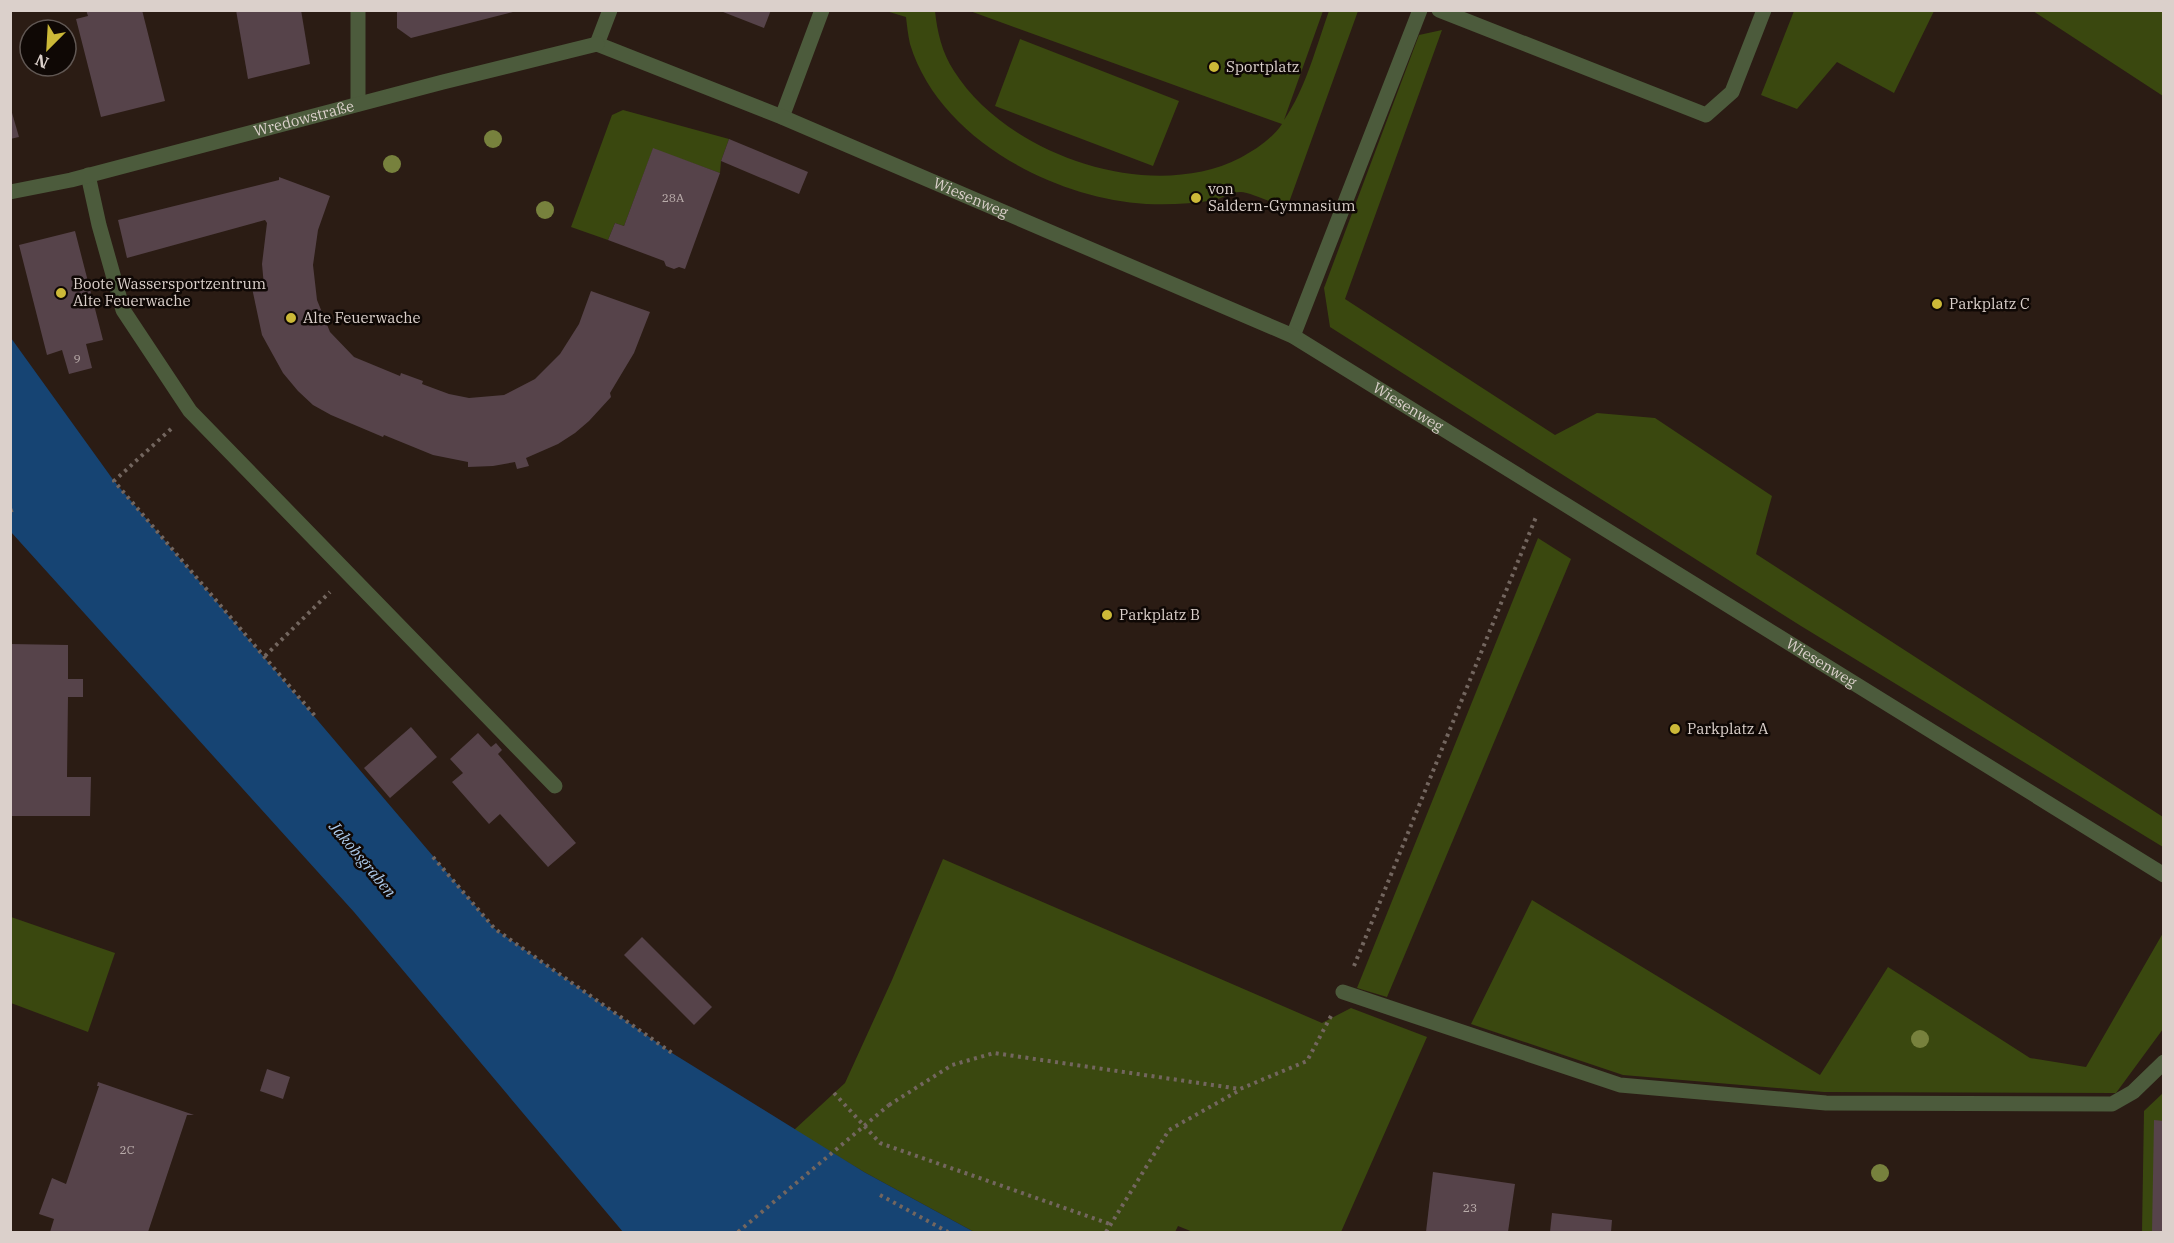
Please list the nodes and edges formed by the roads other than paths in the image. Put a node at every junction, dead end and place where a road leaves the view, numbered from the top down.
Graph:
1 (358, 10) edge
2 (610, 10) edge
3 (822, 10) edge
4 (1420, 10) edge
5 (1439, 10) edge
6 (1764, 10) edge
7 (597, 44) junction
8 (358, 104) junction
9 (782, 117) junction
10 (88, 176) junction
11 (10, 192) edge
12 (1293, 336) junction
13 (555, 786) dead end
14 (2163, 875) edge
15 (1343, 992) road end
16 (2163, 1062) edge

1 - 8 street
2 - 7 street
3 - 9 street
4 - 12 street
5 - 6 street
7 - 8 street, Wredowstraße
7 - 9 street, Wiesenweg
8 - 10 street, Wredowstraße
9 - 12 street, Wiesenweg
10 - 11 street, Wredowstraße
10 - 13 street
12 - 14 street, Wiesenweg
15 - 16 street

